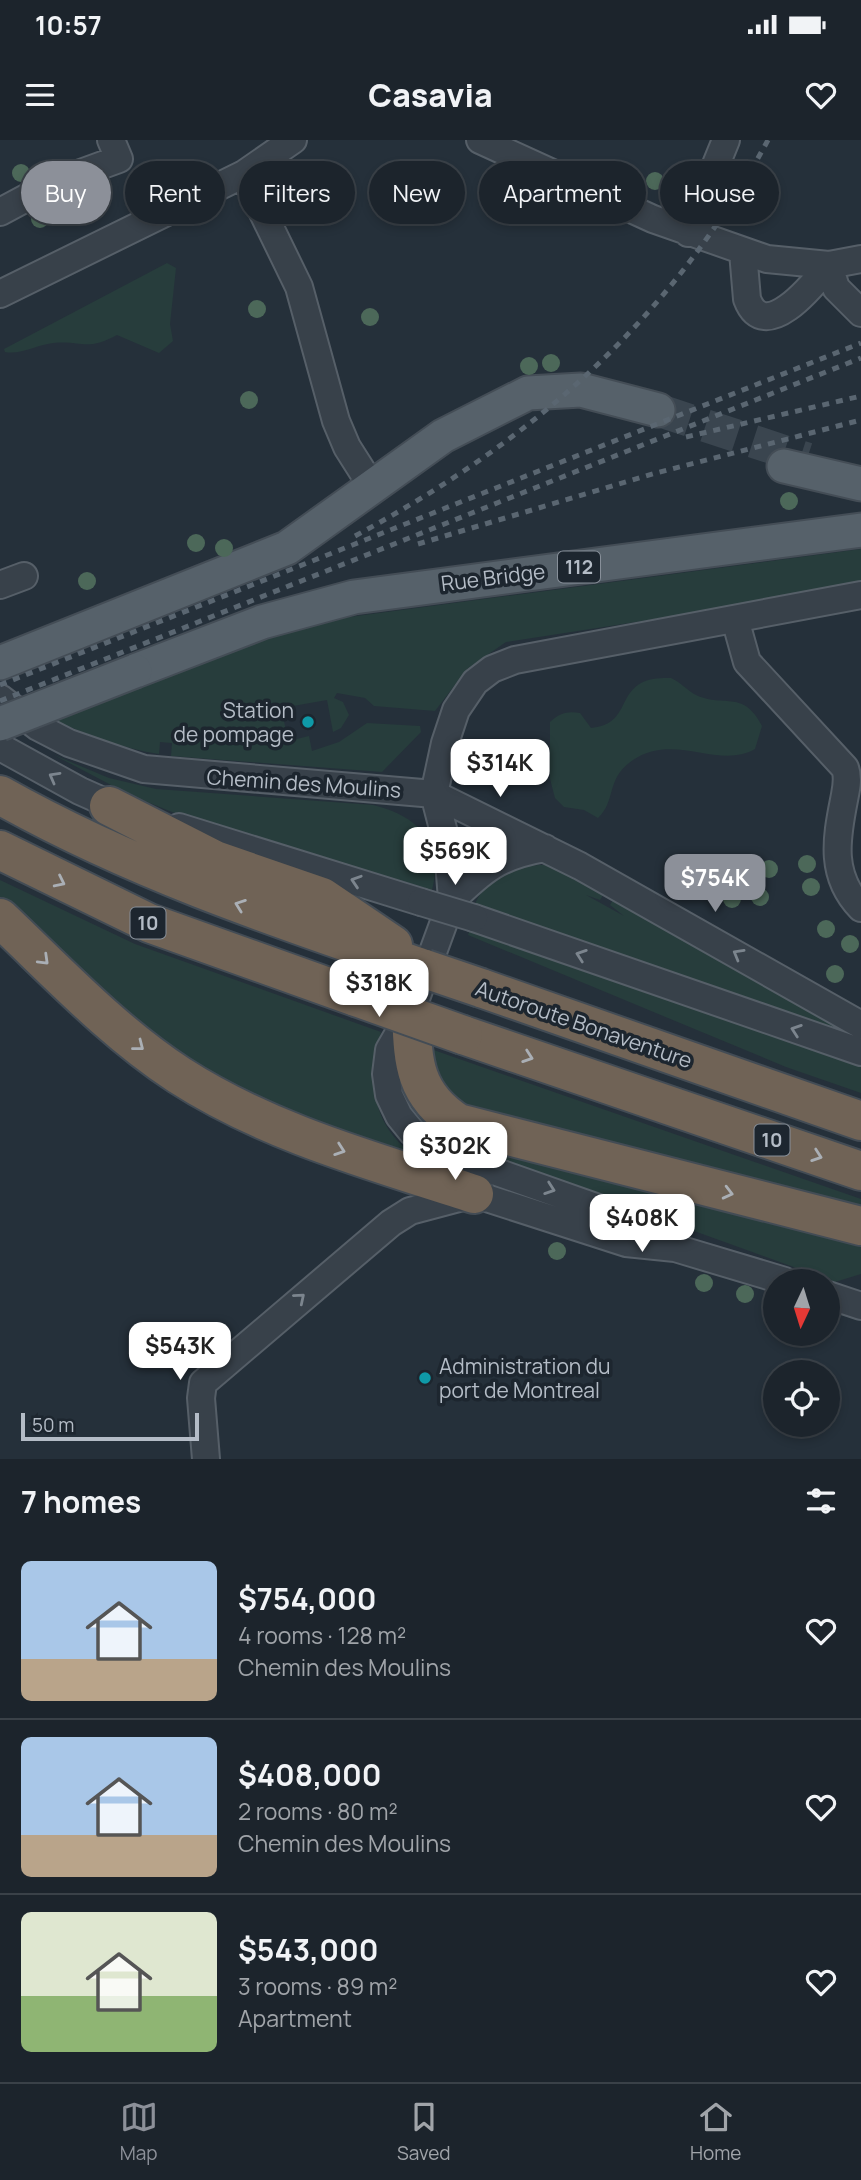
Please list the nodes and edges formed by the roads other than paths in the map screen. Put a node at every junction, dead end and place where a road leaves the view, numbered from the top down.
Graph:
1 (111, 140) edge
2 (293, 140) edge
3 (480, 140) edge
4 (726, 140) edge
5 (523, 149) edge
6 (263, 161) edge
7 (239, 176) edge
8 (0, 212) edge
9 (268, 224) edge
10 (688, 233) junction
11 (743, 252) junction
12 (861, 259) edge
13 (829, 265) junction
14 (0, 294) edge
15 (861, 313) edge
16 (649, 414) tunnel mouth
17 (861, 471) edge
18 (861, 484) edge
19 (373, 488) junction
20 (861, 530) edge
21 (861, 595) edge
22 (735, 619) junction
23 (12, 658) edge
24 (0, 698) edge
25 (0, 724) edge
26 (0, 747) edge
27 (434, 794) junction
28 (0, 795) edge
29 (109, 806) junction
30 (545, 848) junction
31 (0, 850) edge
32 (452, 900) junction
33 (861, 908) edge
34 (0, 918) edge
35 (376, 943) junction
36 (411, 1012) junction
37 (861, 1025) edge
38 (861, 1052) edge
39 (861, 1121) edge
40 (395, 1168) junction
41 (861, 1171) edge
42 (474, 1194) junction
43 (400, 1217) junction
44 (861, 1226) edge
45 (675, 1248) junction
46 (763, 1274) edge
47 (840, 1299) edge
48 (861, 1306) edge
49 (206, 1459) edge

1 - 8 street
2 - 6 street
3 - 5 street
4 - 10 street
5 - 10 street
7 - 14 street
9 - 19 street
10 - 11 street
11 - 13 street
11 - 13 street
12 - 13 street
13 - 15 street
16 - 19 main road
17 - 18 main road
19 - 23 main road
20 - 25 main road, Rue Bridge / 112, bridge
21 - 22 street
22 - 27 street
22 - 33 street
24 - 27 street, Chemin des Moulins
29 -> 26 street
27 - 30 street, Chemin des Moulins
27 - 32 street
35 -> 28 highway, 10
29 - 35 highway
38 -> 29 street, bridge
30 - 32 street
37 -> 30 street, Chemin des Moulins
31 -> 41 highway, 10, bridge
32 - 36 street
34 -> 40 highway
35 - 39 highway, Autoroute Bonaventure / 10, bridge
36 -> 44 highway
36 -> 45 street
40 - 42 highway
40 - 43 street
42 - 43 street
42 - 45 street
49 -> 43 street
45 - 46 street
47 - 48 street

